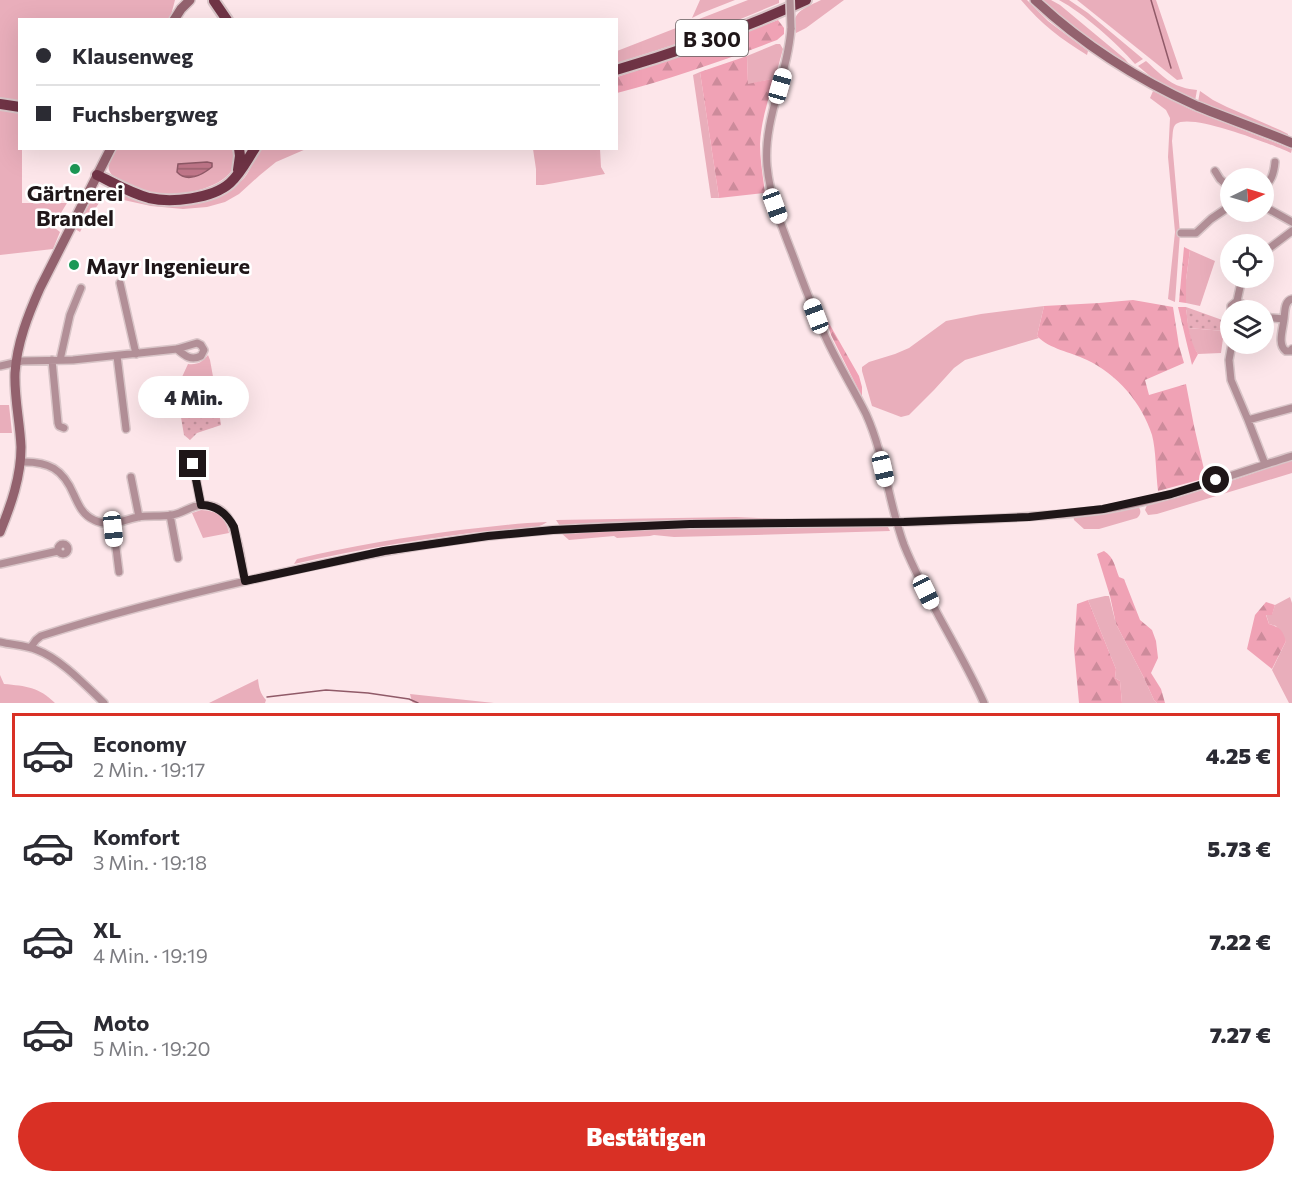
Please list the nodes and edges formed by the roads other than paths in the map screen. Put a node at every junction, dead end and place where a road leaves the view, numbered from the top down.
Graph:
1 (190, 0) edge
2 (216, 0) edge
3 (790, 0) edge
4 (806, 0) edge
5 (1035, 0) edge
6 (175, 18) edge
7 (226, 18) edge
8 (618, 69) edge
9 (0, 104) edge
10 (18, 107) edge
11 (1292, 143) edge
12 (110, 150) edge
13 (239, 150) edge
14 (254, 150) edge
15 (1275, 162) dead end
16 (1215, 171) dead end
17 (1274, 174) edge
18 (97, 175) junction
19 (234, 178) junction
20 (1220, 179) edge
21 (1274, 212) edge
22 (1220, 213) edge
23 (1292, 222) edge
24 (1292, 231) edge
25 (1181, 233) dead end
26 (1274, 245) edge
27 (120, 283) dead end
28 (81, 288) dead end
29 (1292, 299) edge
30 (1274, 318) edge
31 (1284, 319) junction
32 (177, 349) dead end
33 (1292, 349) edge
34 (136, 354) junction
35 (1230, 354) edge
36 (117, 356) junction
37 (52, 360) junction
38 (60, 360) junction
39 (16, 362) junction
40 (0, 366) edge
41 (1292, 408) edge
42 (1248, 420) junction
43 (64, 428) dead end
44 (126, 429) dead end
45 (1292, 456) edge
46 (20, 462) junction
47 (193, 464) dead end
48 (1265, 464) junction
49 (131, 477) dead end
50 (201, 505) junction
51 (170, 515) junction
52 (139, 517) junction
53 (897, 522) junction
54 (113, 524) junction
55 (0, 532) edge
56 (58, 551) dead end
57 (178, 558) dead end
58 (0, 564) edge
59 (119, 572) dead end
60 (245, 581) junction
61 (0, 642) edge
62 (31, 647) junction
63 (104, 703) edge
64 (984, 703) edge

1 - 6 main road
2 - 7 highway
3 - 53 street, bridge
4 - 8 highway, B 300
5 - 11 main road
9 - 10 highway
12 - 18 main road
13 - 19 highway
14 - 19 highway
15 - 17 street
16 - 20 street
18 - 19 highway
18 - 39 main road
21 - 23 street
22 - 25 street
24 - 26 street
27 - 34 street
28 - 38 street
29 - 31 street
30 - 31 street
31 - 33 street
32 - 34 street
34 - 36 street
35 - 42 street
36 - 38 street
36 - 44 street
37 - 38 street
37 - 39 street
37 - 43 street
39 - 40 street
39 - 46 main road
41 - 42 street
42 - 48 street
45 - 48 street
46 - 54 street
46 - 55 main road
47 - 50 street
48 - 53 street
49 - 52 street
50 - 51 street
50 - 60 street
51 - 52 street
51 - 57 street
52 - 54 street
53 - 60 street
53 - 64 street
54 - 59 street
56 - 58 street
60 - 62 street
61 - 62 street
62 - 63 street

